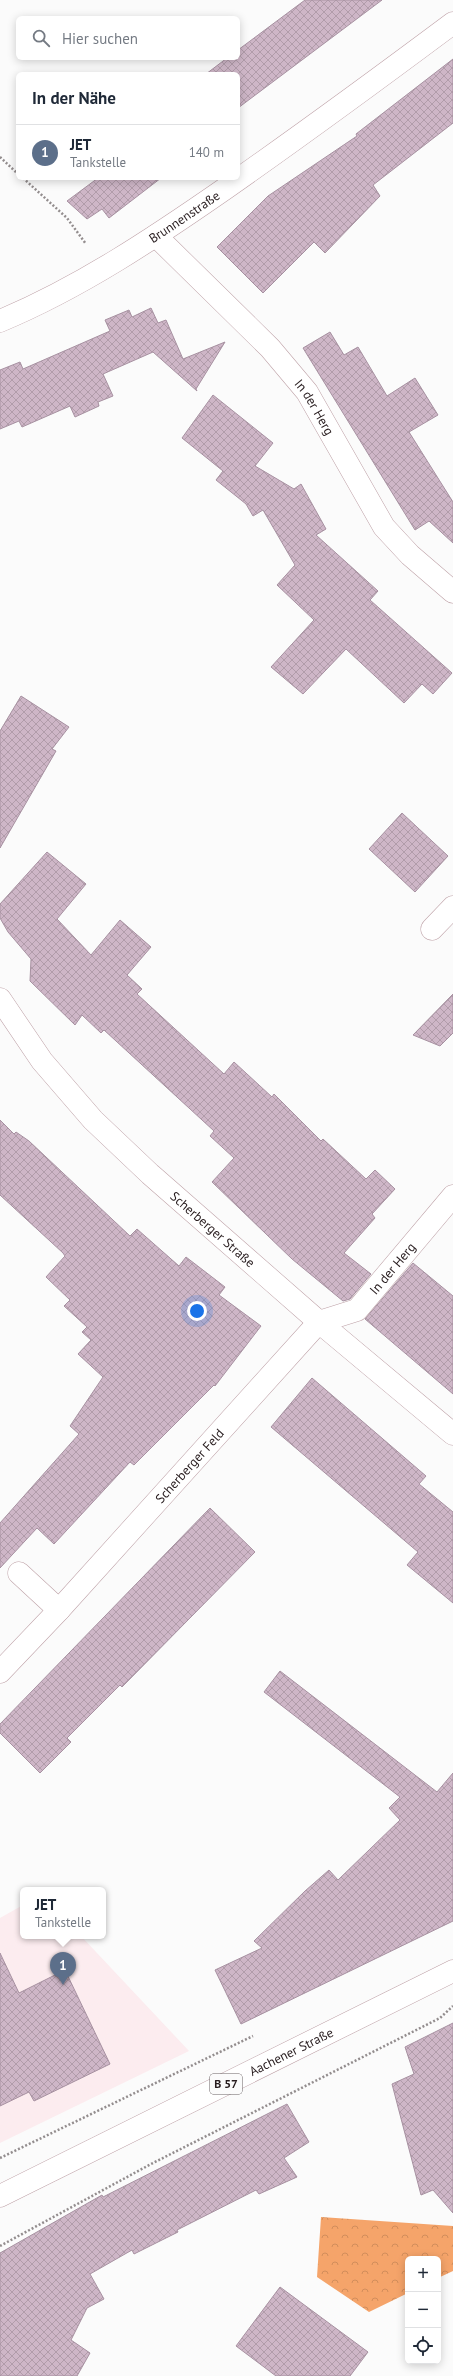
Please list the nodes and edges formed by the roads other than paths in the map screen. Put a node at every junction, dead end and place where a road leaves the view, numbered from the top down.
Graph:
1 (453, 23) edge
2 (240, 178) edge
3 (236, 180) edge
4 (156, 236) junction
5 (0, 321) edge
6 (453, 592) edge
7 (453, 907) edge
8 (432, 929) dead end
9 (0, 999) edge
10 (453, 1196) edge
11 (319, 1322) junction
12 (453, 1434) edge
13 (19, 1573) dead end
14 (59, 1610) junction
15 (0, 1672) edge
16 (453, 1971) edge
17 (0, 2196) edge

1 - 2 street, Brunnenstraße
3 - 4 street, Brunnenstraße
4 - 5 street, Brunnenstraße
4 - 6 street, In der Herg
7 - 8 street
9 - 11 street, Scherberger Straße
10 - 11 street, In der Herg
11 - 12 street, Scherberger Straße
11 - 14 street, Scherberger Feld
13 - 14 street
14 - 15 street, Scherberger Feld
16 - 17 street, Aachener Straße / B 57

